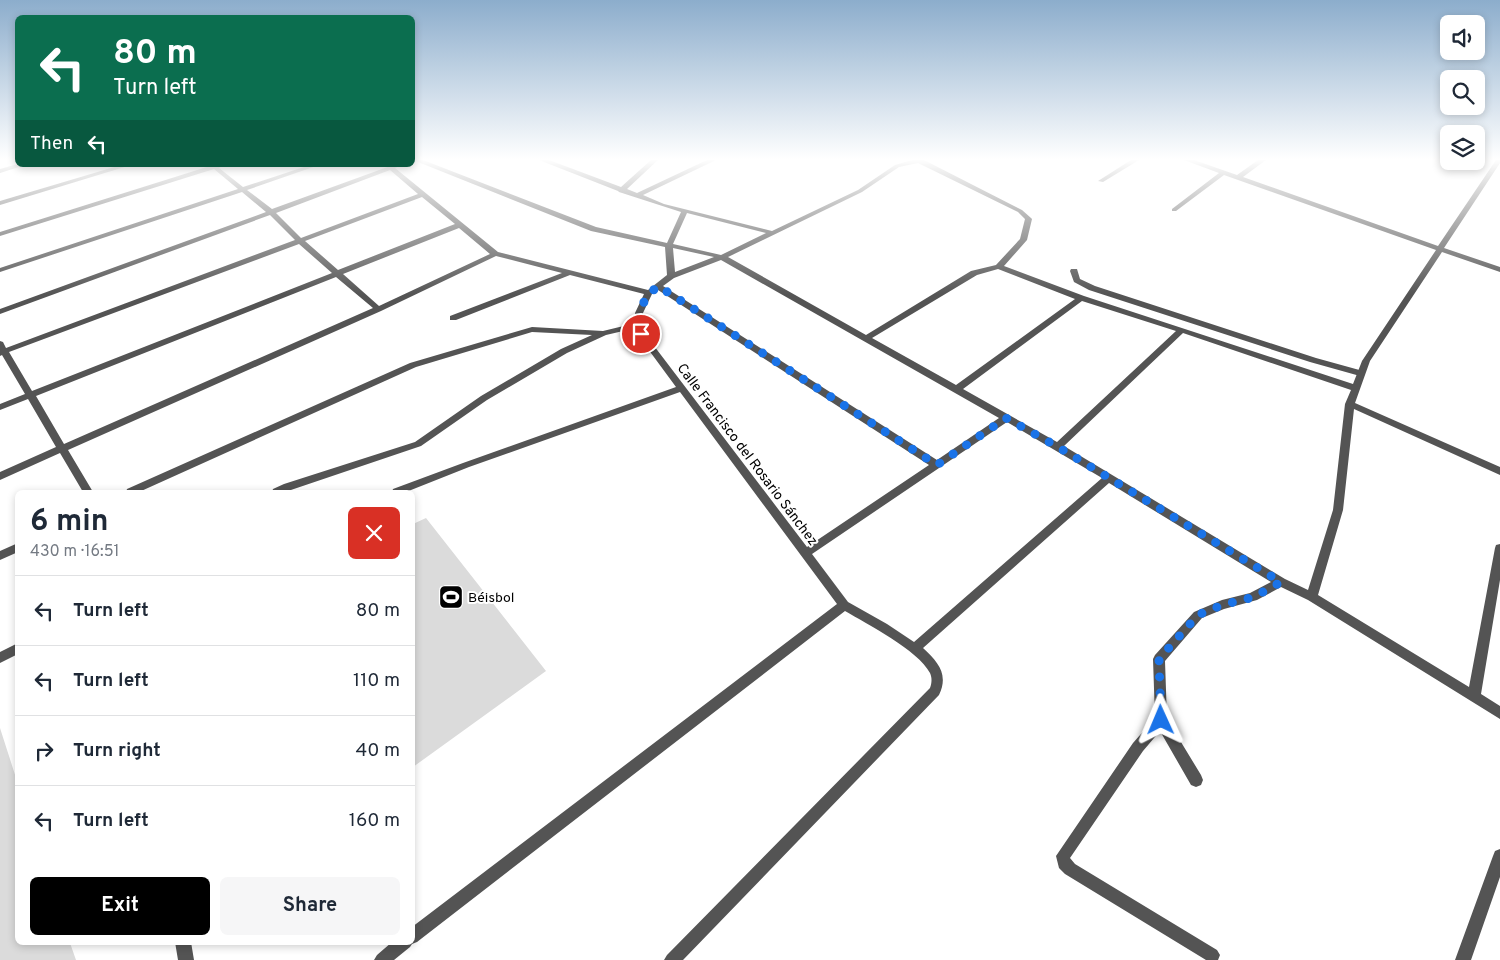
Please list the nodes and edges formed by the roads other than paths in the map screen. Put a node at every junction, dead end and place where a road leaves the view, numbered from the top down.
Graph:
1 (93, 205) edge
2 (196, 205) edge
3 (261, 205) edge
4 (294, 205) edge
5 (396, 205) edge
6 (435, 205) edge
7 (532, 205) edge
8 (665, 205) edge
9 (831, 205) edge
10 (1008, 205) edge
11 (1181, 205) edge
12 (1312, 205) edge
13 (1469, 205) edge
14 (1174, 210) dead end
15 (685, 211) junction
16 (272, 213) junction
17 (460, 224) junction
18 (773, 233) junction
19 (0, 234) edge
20 (300, 241) junction
21 (669, 246) junction
22 (1438, 250) junction
23 (495, 254) junction
24 (722, 257) junction
25 (999, 267) junction
26 (0, 270) edge
27 (1500, 270) edge
28 (1074, 271) dead end
29 (336, 272) junction
30 (569, 273) junction
31 (670, 276) junction
32 (658, 286) junction
33 (649, 293) junction
34 (1081, 298) junction
35 (378, 309) junction
36 (0, 312) edge
37 (454, 318) dead end
38 (640, 325) junction
39 (1182, 330) junction
40 (603, 333) junction
41 (867, 338) junction
42 (1, 349) edge
43 (1360, 374) junction
44 (1354, 388) junction
45 (681, 389) junction
46 (957, 389) junction
47 (30, 395) junction
48 (1350, 404) junction
49 (0, 408) edge
50 (1006, 418) junction
51 (1058, 447) junction
52 (62, 448) junction
53 (937, 465) junction
54 (1500, 471) edge
55 (0, 476) edge
56 (1108, 478) junction
57 (87, 490) edge
58 (135, 490) edge
59 (281, 490) edge
60 (402, 490) edge
61 (15, 548) edge
62 (1500, 548) edge
63 (806, 553) junction
64 (0, 556) edge
65 (1281, 582) junction
66 (1312, 597) junction
67 (844, 605) junction
68 (915, 648) junction
69 (15, 650) edge
70 (0, 658) edge
71 (1474, 697) junction
72 (1500, 713) edge
73 (1161, 720) junction
74 (1196, 780) dead end
75 (1500, 856) edge
76 (415, 935) edge
77 (184, 945) edge
78 (401, 945) edge
79 (1212, 955) dead end
80 (186, 960) edge
81 (382, 960) edge
82 (672, 960) edge
83 (1463, 960) edge

1 - 19 street
2 - 26 street
3 - 16 street
4 - 16 street
5 - 20 street
6 - 17 street
7 - 21 street
8 - 15 street
9 - 18 street
10 - 25 street
11 - 14 street
12 - 22 street
13 - 22 street
15 - 18 street
15 - 21 street
16 - 20 street
16 - 36 street
17 - 23 street
17 - 29 street
18 - 24 street
20 - 29 street
20 - 42 street
21 - 24 street
21 - 31 street
22 - 27 street
22 - 43 street
23 - 30 street
23 - 35 street
24 - 31 street
24 - 41 street
25 - 34 street
25 - 41 street
28 - 43 street
29 - 35 street
29 - 47 street
30 - 33 street
30 - 37 street
31 - 32 street
32 - 33 street
32 - 53 street
33 - 38 street
34 - 39 street
34 - 46 street
35 - 52 street
38 - 40 street
38 - 45 street, Calle Francisco del Rosario Sánchez
39 - 44 street
39 - 51 street
40 - 58 street
40 - 59 street
41 - 46 street
42 - 47 street
43 - 44 street
44 - 48 street
45 - 60 street
45 - 63 street, Calle Francisco del Rosario Sánchez
46 - 50 street
47 - 49 street
47 - 52 street
48 - 54 street
48 - 66 street
50 - 51 street
50 - 53 street
51 - 56 street
52 - 55 street
52 - 57 street
53 - 63 street
56 - 65 street
56 - 68 street
61 - 64 street
62 - 71 street
63 - 67 street, Calle Francisco del Rosario Sánchez
65 - 66 street
65 - 73 street
66 - 71 street
67 - 68 street
67 - 76 street
68 - 82 street
69 - 70 street
71 - 72 street
73 - 74 street
73 - 79 street
75 - 83 street
77 - 80 street
78 - 81 street

